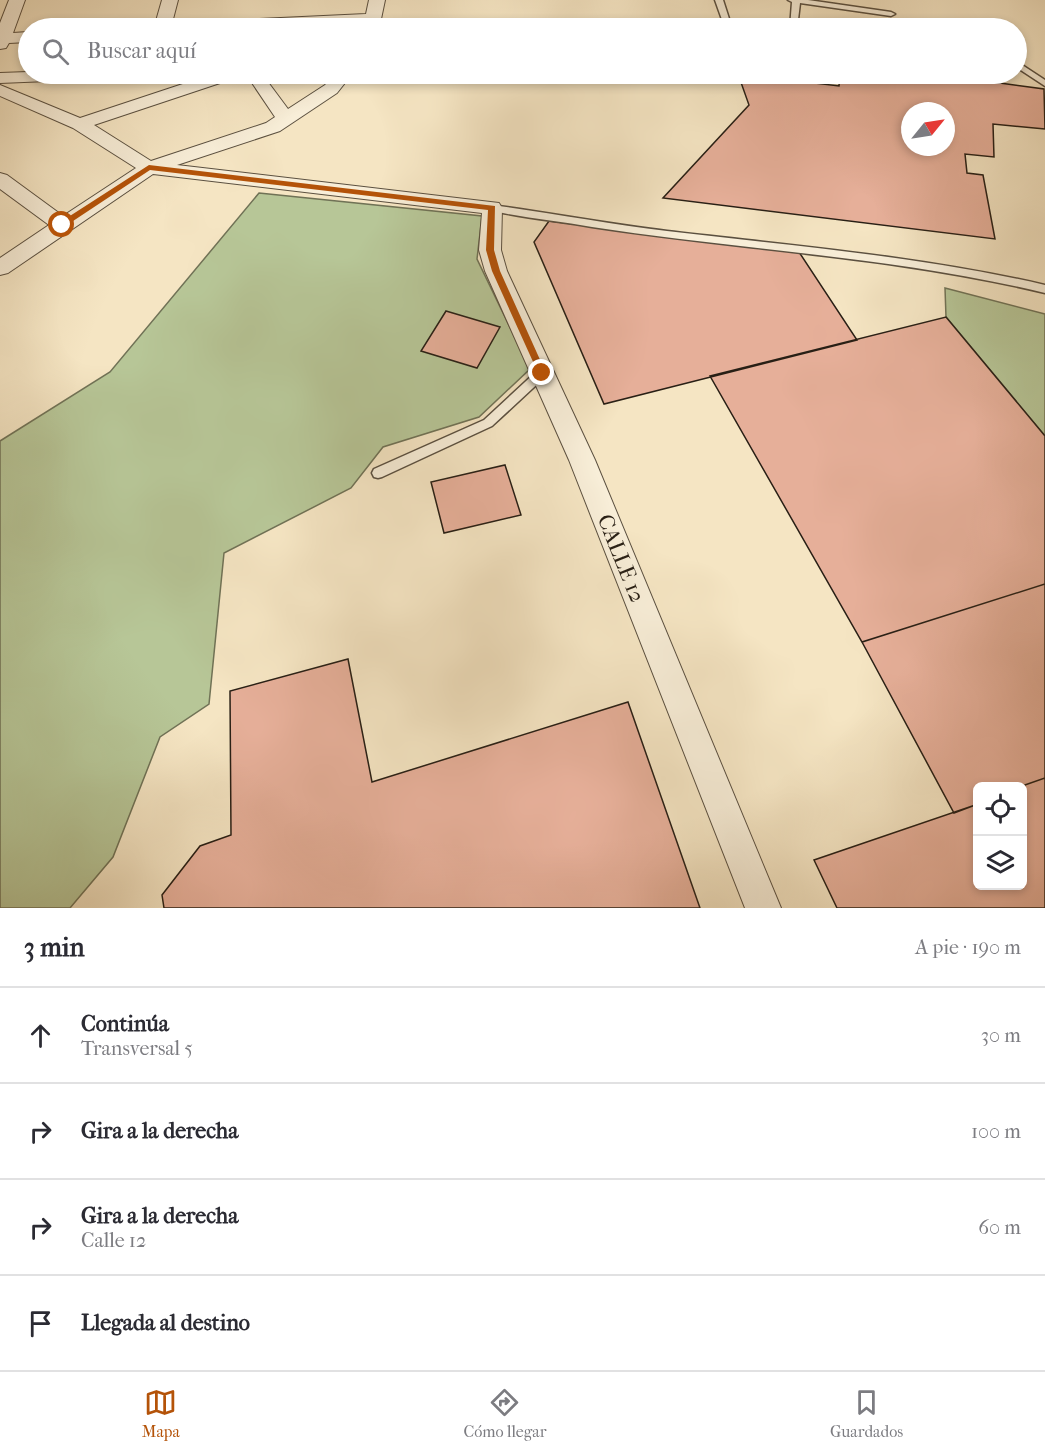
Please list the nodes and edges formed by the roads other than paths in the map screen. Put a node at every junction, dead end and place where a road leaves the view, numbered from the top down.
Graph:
1 (17, 0) edge
2 (170, 0) edge
3 (359, 0) edge
4 (377, 0) edge
5 (718, 0) edge
6 (794, 1) edge
7 (891, 14) dead end
8 (166, 18) edge
9 (369, 18) edge
10 (373, 18) edge
11 (725, 18) edge
12 (793, 18) edge
13 (18, 39) edge
14 (2, 41) edge
15 (1027, 70) edge
16 (18, 77) edge
17 (0, 78) edge
18 (199, 84) edge
19 (261, 84) edge
20 (336, 84) edge
21 (1045, 84) edge
22 (0, 90) edge
23 (286, 120) junction
24 (79, 124) junction
25 (149, 168) junction
26 (0, 179) edge
27 (492, 208) junction
28 (62, 225) junction
29 (0, 268) edge
30 (1045, 289) edge
31 (542, 373) junction
32 (378, 473) dead end
33 (763, 908) edge

1 - 14 street
2 - 8 street
3 - 9 street
4 - 10 street
5 - 11 lane
6 - 7 lane
6 - 12 lane
13 - 14 street
15 - 21 lane
16 - 17 street
18 - 24 street
19 - 23 street
20 - 23 street
22 - 24 street
23 - 25 street
24 - 25 street
25 - 27 street
25 - 28 street
26 - 28 street
27 - 30 lane
27 - 31 street, CALLE 12
28 - 29 street
31 - 32 lane
31 - 33 street, CALLE 12

